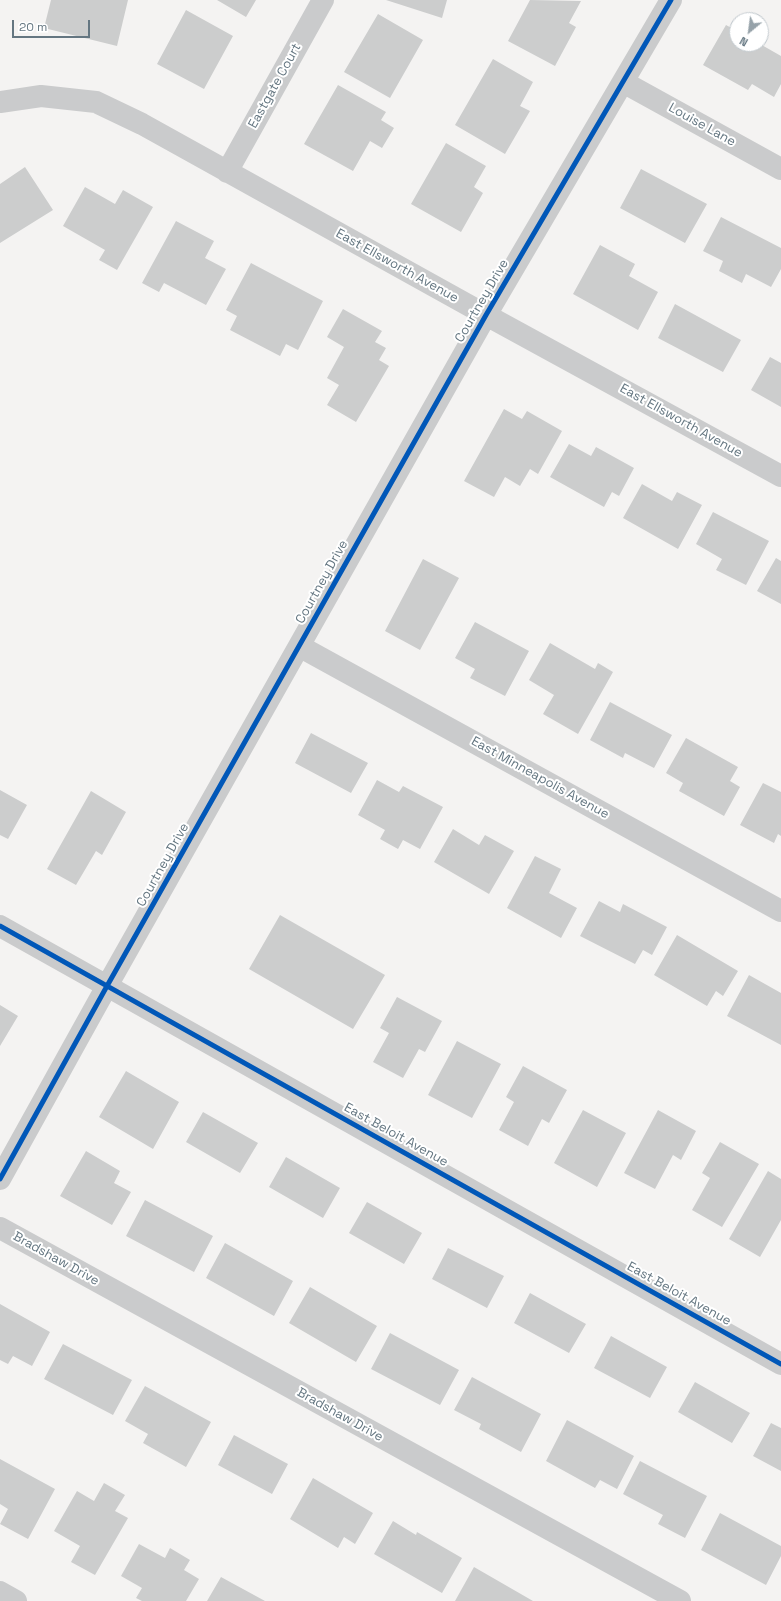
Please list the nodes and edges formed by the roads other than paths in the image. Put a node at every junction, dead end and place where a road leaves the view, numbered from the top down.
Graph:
1 (323, 0) edge
2 (670, 0) edge
3 (623, 82) junction
4 (0, 102) edge
5 (781, 168) edge
6 (227, 172) junction
7 (486, 315) junction
8 (781, 476) edge
9 (299, 646) junction
10 (781, 911) edge
11 (0, 926) edge
12 (107, 986) junction
13 (0, 1179) edge
14 (0, 1228) edge
15 (781, 1364) edge
16 (0, 1592) edge
17 (16, 1601) edge
18 (680, 1601) edge

1 - 6 street, Eastgate Court
2 - 3 street, Courtney Drive
3 - 5 street, Louise Lane
3 - 7 street, Courtney Drive
4 - 6 street, East Ellsworth Avenue
6 - 7 street, East Ellsworth Avenue
7 - 8 street, East Ellsworth Avenue
7 - 9 street, Courtney Drive
9 - 10 street, East Minneapolis Avenue
9 - 12 street, Courtney Drive
11 - 12 street, East Beloit Avenue
12 - 13 street, Courtney Drive
12 - 15 street, East Beloit Avenue
14 - 18 street, Bradshaw Drive
16 - 17 street

